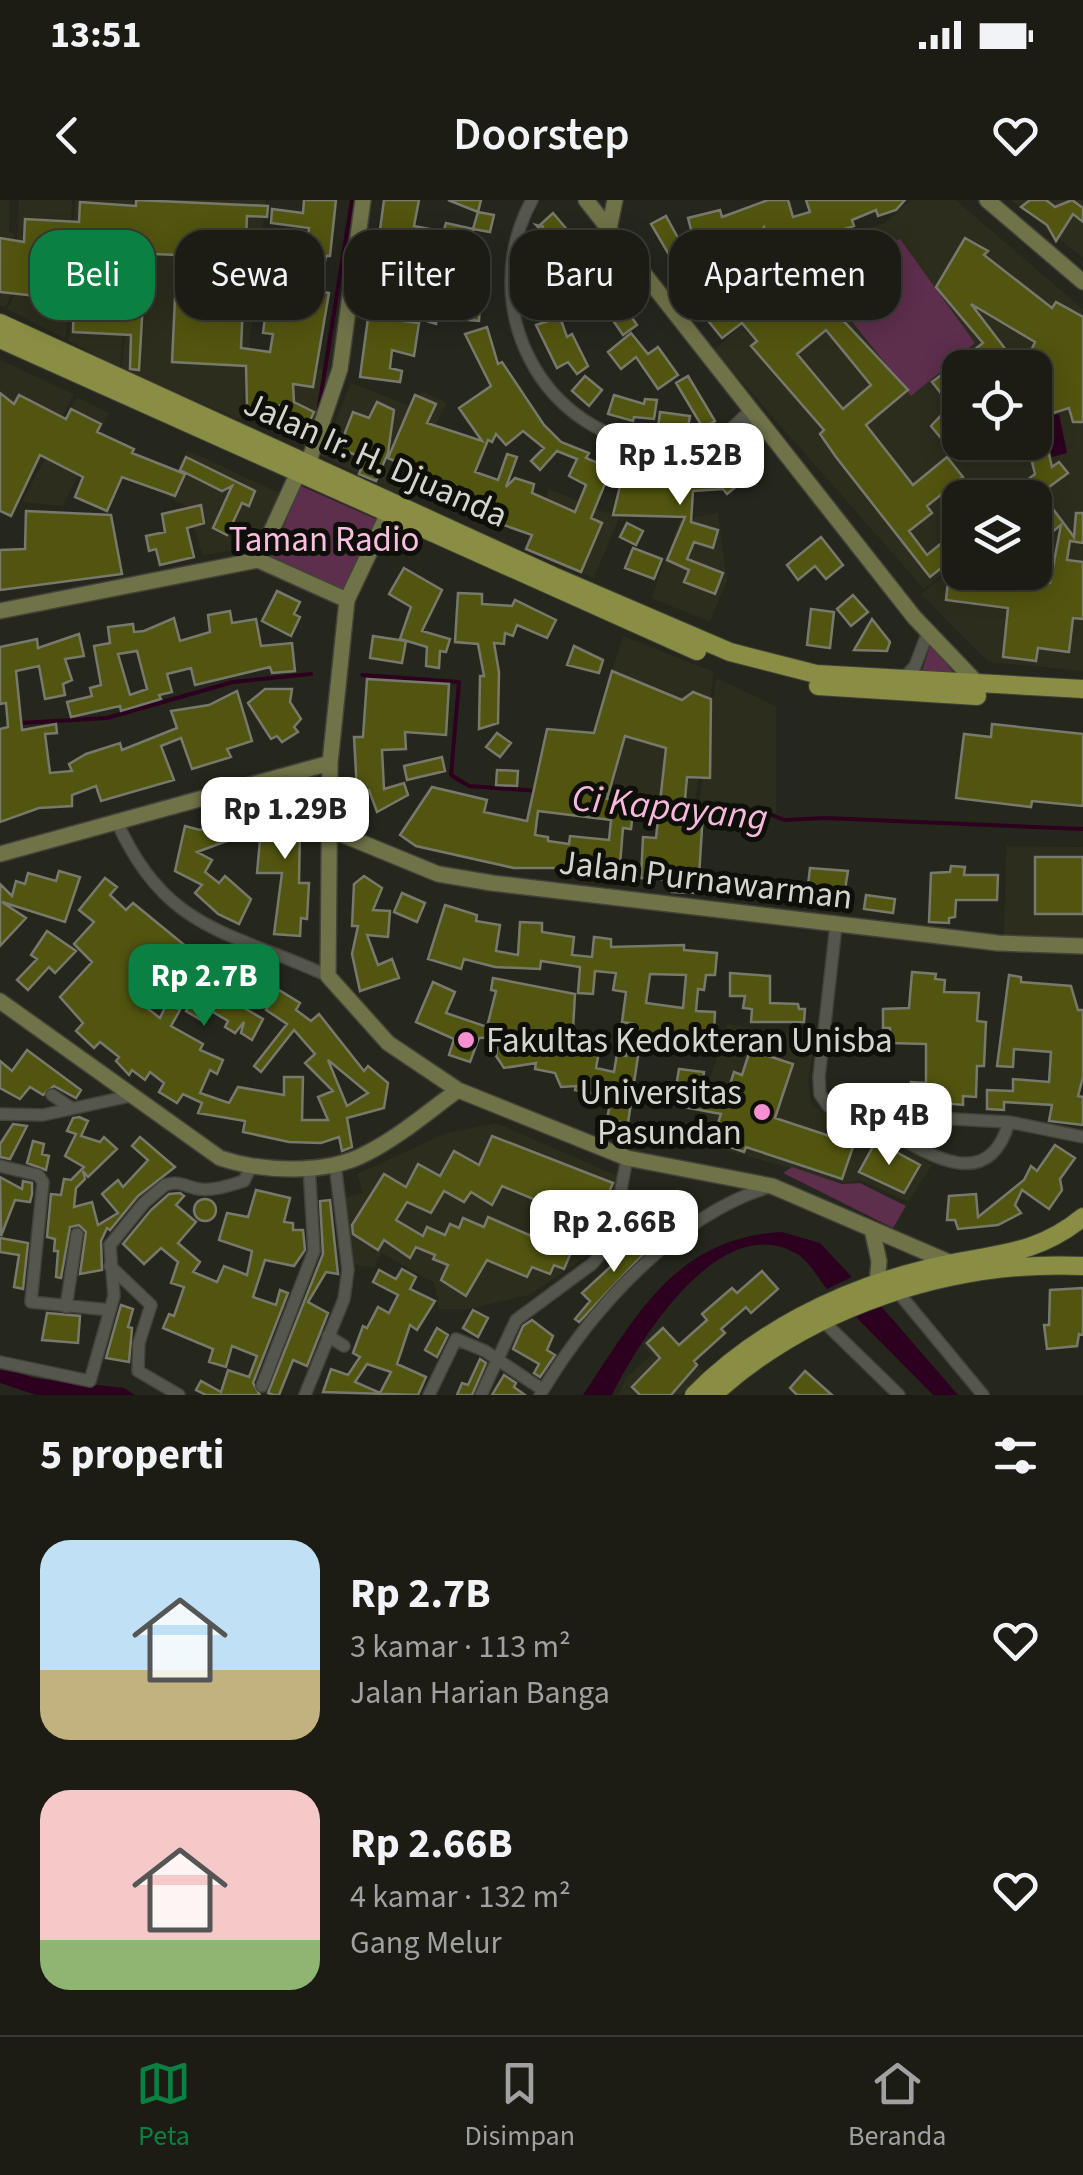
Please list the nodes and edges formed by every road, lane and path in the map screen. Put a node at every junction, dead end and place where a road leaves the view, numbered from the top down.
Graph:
1 (363, 200) edge
2 (532, 200) edge
3 (586, 200) edge
4 (615, 200) edge
5 (986, 200) edge
6 (609, 228) junction
7 (1083, 282) edge
8 (0, 322) edge
9 (0, 338) edge
10 (755, 413) junction
11 (303, 469) junction
12 (390, 509) junction
13 (258, 560) junction
14 (348, 600) junction
15 (0, 611) edge
16 (928, 632) junction
17 (772, 672) junction
18 (904, 678) junction
19 (978, 684) junction
20 (1083, 689) edge
21 (1083, 701) edge
22 (330, 764) junction
23 (117, 822) junction
24 (331, 830) junction
25 (0, 854) edge
26 (836, 926) junction
27 (1083, 946) edge
28 (328, 976) junction
29 (0, 1000) edge
30 (435, 1074) junction
31 (458, 1090) junction
32 (52, 1095) dead end
33 (130, 1096) junction
34 (70, 1107) junction
35 (431, 1109) junction
36 (0, 1114) edge
37 (859, 1114) junction
38 (1009, 1122) junction
39 (1083, 1137) edge
40 (627, 1158) junction
41 (335, 1164) junction
42 (0, 1166) edge
43 (309, 1166) junction
44 (250, 1168) junction
45 (772, 1186) junction
46 (1083, 1218) edge
47 (872, 1229) junction
48 (77, 1234) dead end
49 (951, 1263) junction
50 (992, 1264) junction
51 (110, 1266) junction
52 (1083, 1266) edge
53 (882, 1289) junction
54 (66, 1308) junction
55 (110, 1310) junction
56 (829, 1313) junction
57 (328, 1336) junction
58 (344, 1346) dead end
59 (497, 1359) junction
60 (0, 1362) edge
61 (262, 1386) dead end
62 (542, 1393) edge
63 (179, 1395) edge
64 (305, 1395) edge
65 (429, 1395) edge
66 (481, 1395) edge
67 (694, 1395) edge
68 (714, 1395) edge
69 (899, 1395) edge
70 (982, 1395) edge

1 - 11 street
2 - 10 street
3 - 6 street
4 - 6 street
5 - 7 street
6 - 10 street
8 - 11 main road, Jalan Ir. H. Djuanda
9 - 11 main road, Jalan Ir. H. Djuanda
10 - 16 street
11 - 12 main road, Jalan Ir. H. Djuanda
11 - 13 street
12 - 14 street
12 - 17 main road, Jalan Ir. H. Djuanda
13 - 14 street
13 - 15 street
14 - 22 street
16 - 18 street
16 - 19 street
17 - 18 main road, Jalan Ir. H. Djuanda
17 - 21 main road, Jalan Ir. H. Djuanda
18 - 19 main road, Jalan Ir. H. Djuanda
19 - 20 main road, Jalan Ir. H. Djuanda
22 - 23 street
22 - 24 street
23 - 25 street
23 - 28 street
24 - 26 street, Jalan Purnawarman
24 - 28 street
26 - 27 street, Jalan Purnawarman
26 - 37 street
28 - 30 street
29 - 33 street
30 - 31 street
30 - 35 street
31 - 35 street
31 - 40 street
32 - 34 street
33 - 34 street
33 - 44 street
34 - 36 street
35 - 41 street
37 - 38 street
37 - 38 street
38 - 39 street
40 - 45 street
40 - 59 street
41 - 43 street
41 - 57 street
42 - 54 street
43 - 44 street
43 - 61 street
44 - 51 street
45 - 47 street
45 - 62 street
46 - 50 main road
47 - 49 street
47 - 53 street
48 - 54 street
49 - 50 main road
49 - 53 main road
50 - 52 main road
50 - 53 main road
51 - 55 street
51 - 63 street
53 - 56 main road
53 - 70 street
54 - 55 street
55 - 60 street
56 - 67 main road
56 - 68 main road
56 - 69 street
57 - 58 street
57 - 64 street
59 - 62 street
59 - 65 street
59 - 66 street

